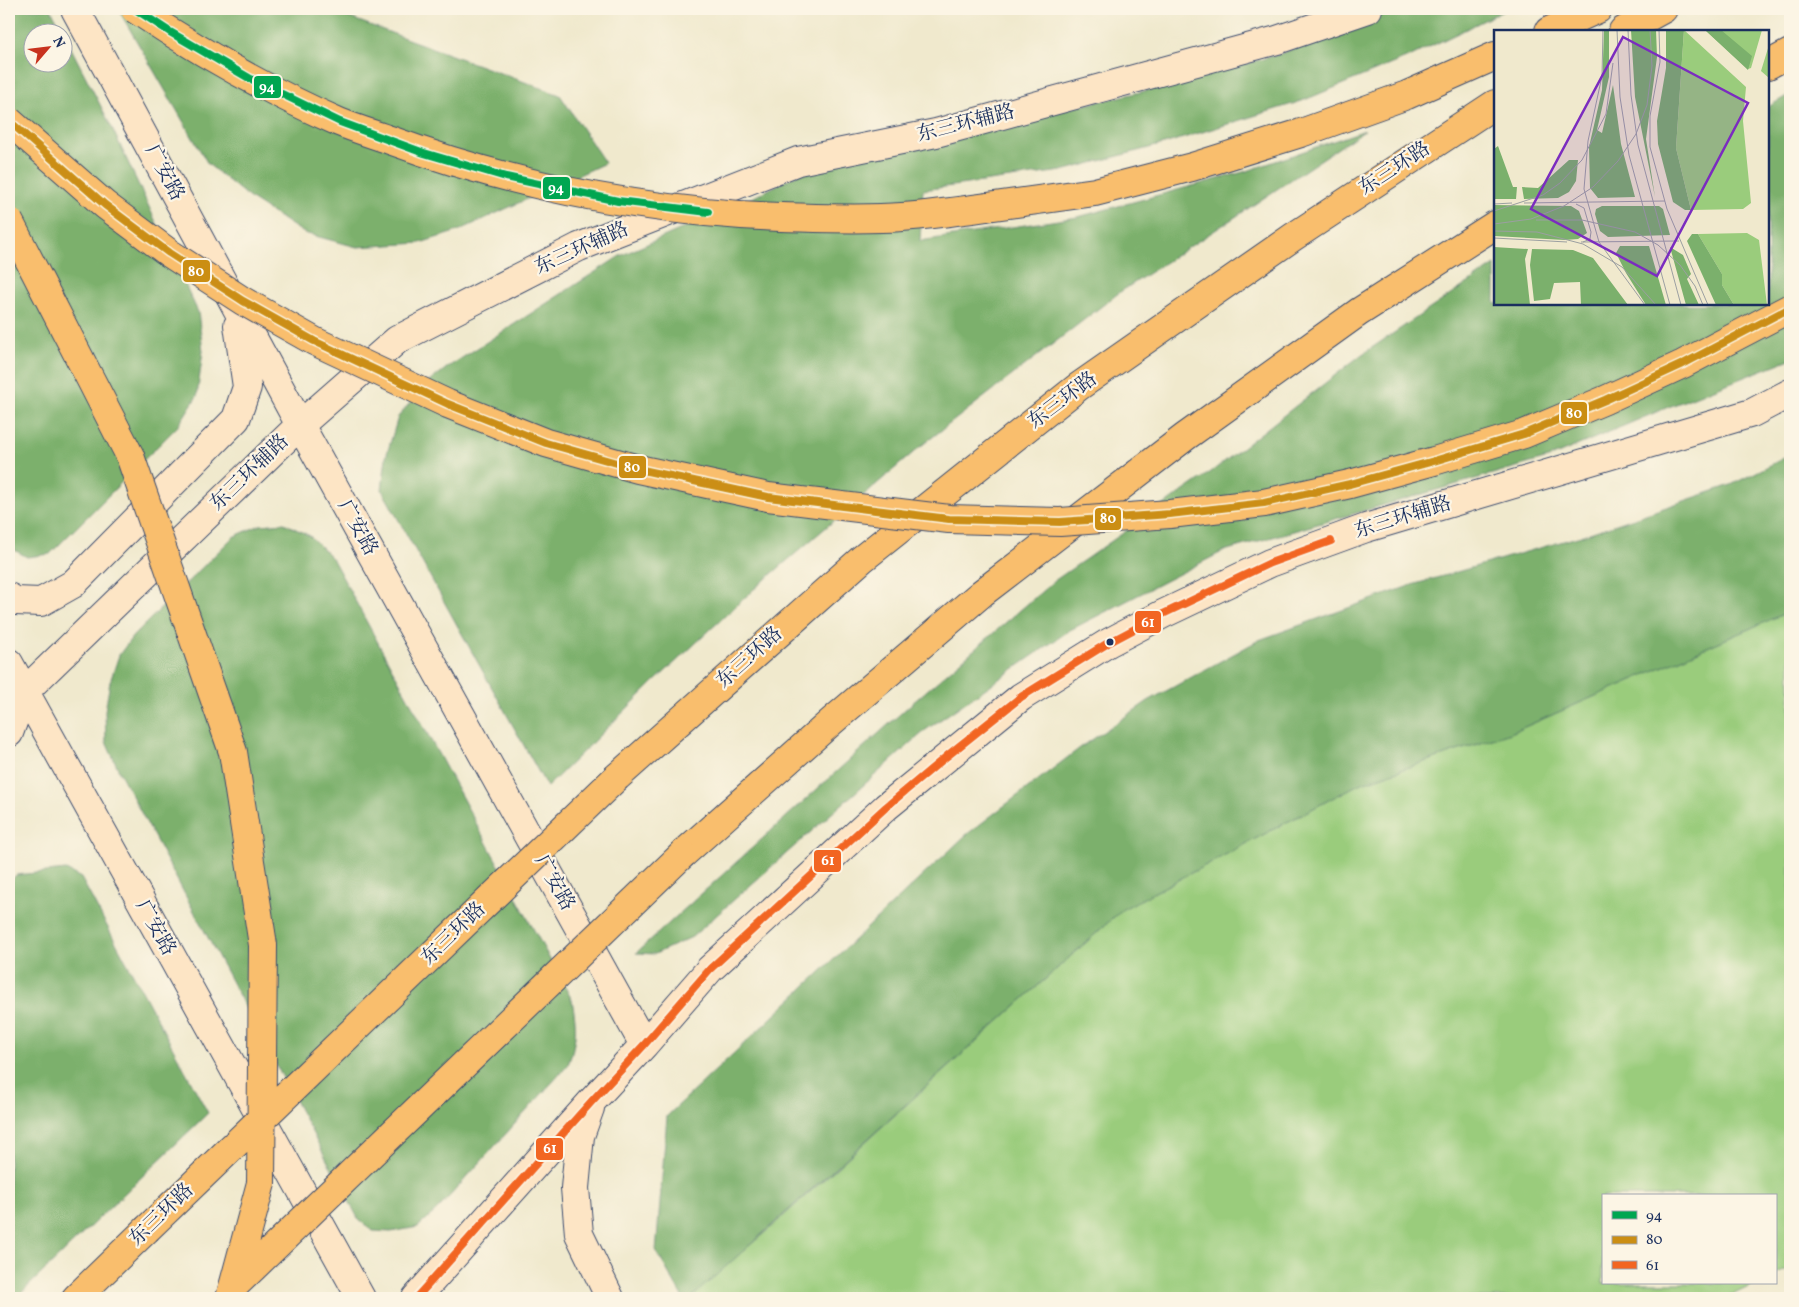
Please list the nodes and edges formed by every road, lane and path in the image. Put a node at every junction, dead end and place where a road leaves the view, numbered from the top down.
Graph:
1 (75, 9) edge
2 (135, 9) edge
3 (1368, 9) edge
4 (1598, 9) edge
5 (1663, 9) edge
6 (1551, 30) edge
7 (1625, 30) edge
8 (1790, 54) edge
9 (1494, 56) edge
10 (1769, 64) edge
11 (1494, 105) edge
12 (9, 122) edge
13 (9, 221) edge
14 (1494, 226) edge
15 (233, 301) junction
16 (1790, 308) edge
17 (1790, 393) edge
18 (300, 425) junction
19 (9, 598) edge
20 (9, 662) edge
21 (24, 692) junction
22 (9, 733) edge
23 (644, 1045) junction
24 (592, 1100) junction
25 (424, 1296) edge
26 (76, 1298) edge
27 (221, 1298) edge
28 (230, 1298) edge
29 (361, 1298) edge
30 (610, 1298) edge

1 - 15 main road, 广安路
2 - 9 highway, bridge
3 - 18 main road, 东三环辅路
4 - 6 highway
5 - 7 highway
8 - 10 highway
11 - 26 highway, 东三环路, bridge
12 - 16 highway, bridge
13 - 28 highway, bridge
14 - 27 highway, bridge
15 - 18 main road, 广安路
15 - 19 main road
17 - 23 main road, 东三环辅路
18 - 21 main road, 东三环辅路
18 - 23 main road, 广安路
20 - 21 main road, 广安路
21 - 22 main road, 东三环辅路
21 - 29 main road, 广安路
23 - 24 main road, 东三环辅路
24 - 25 main road, 东三环辅路
24 - 30 main road

